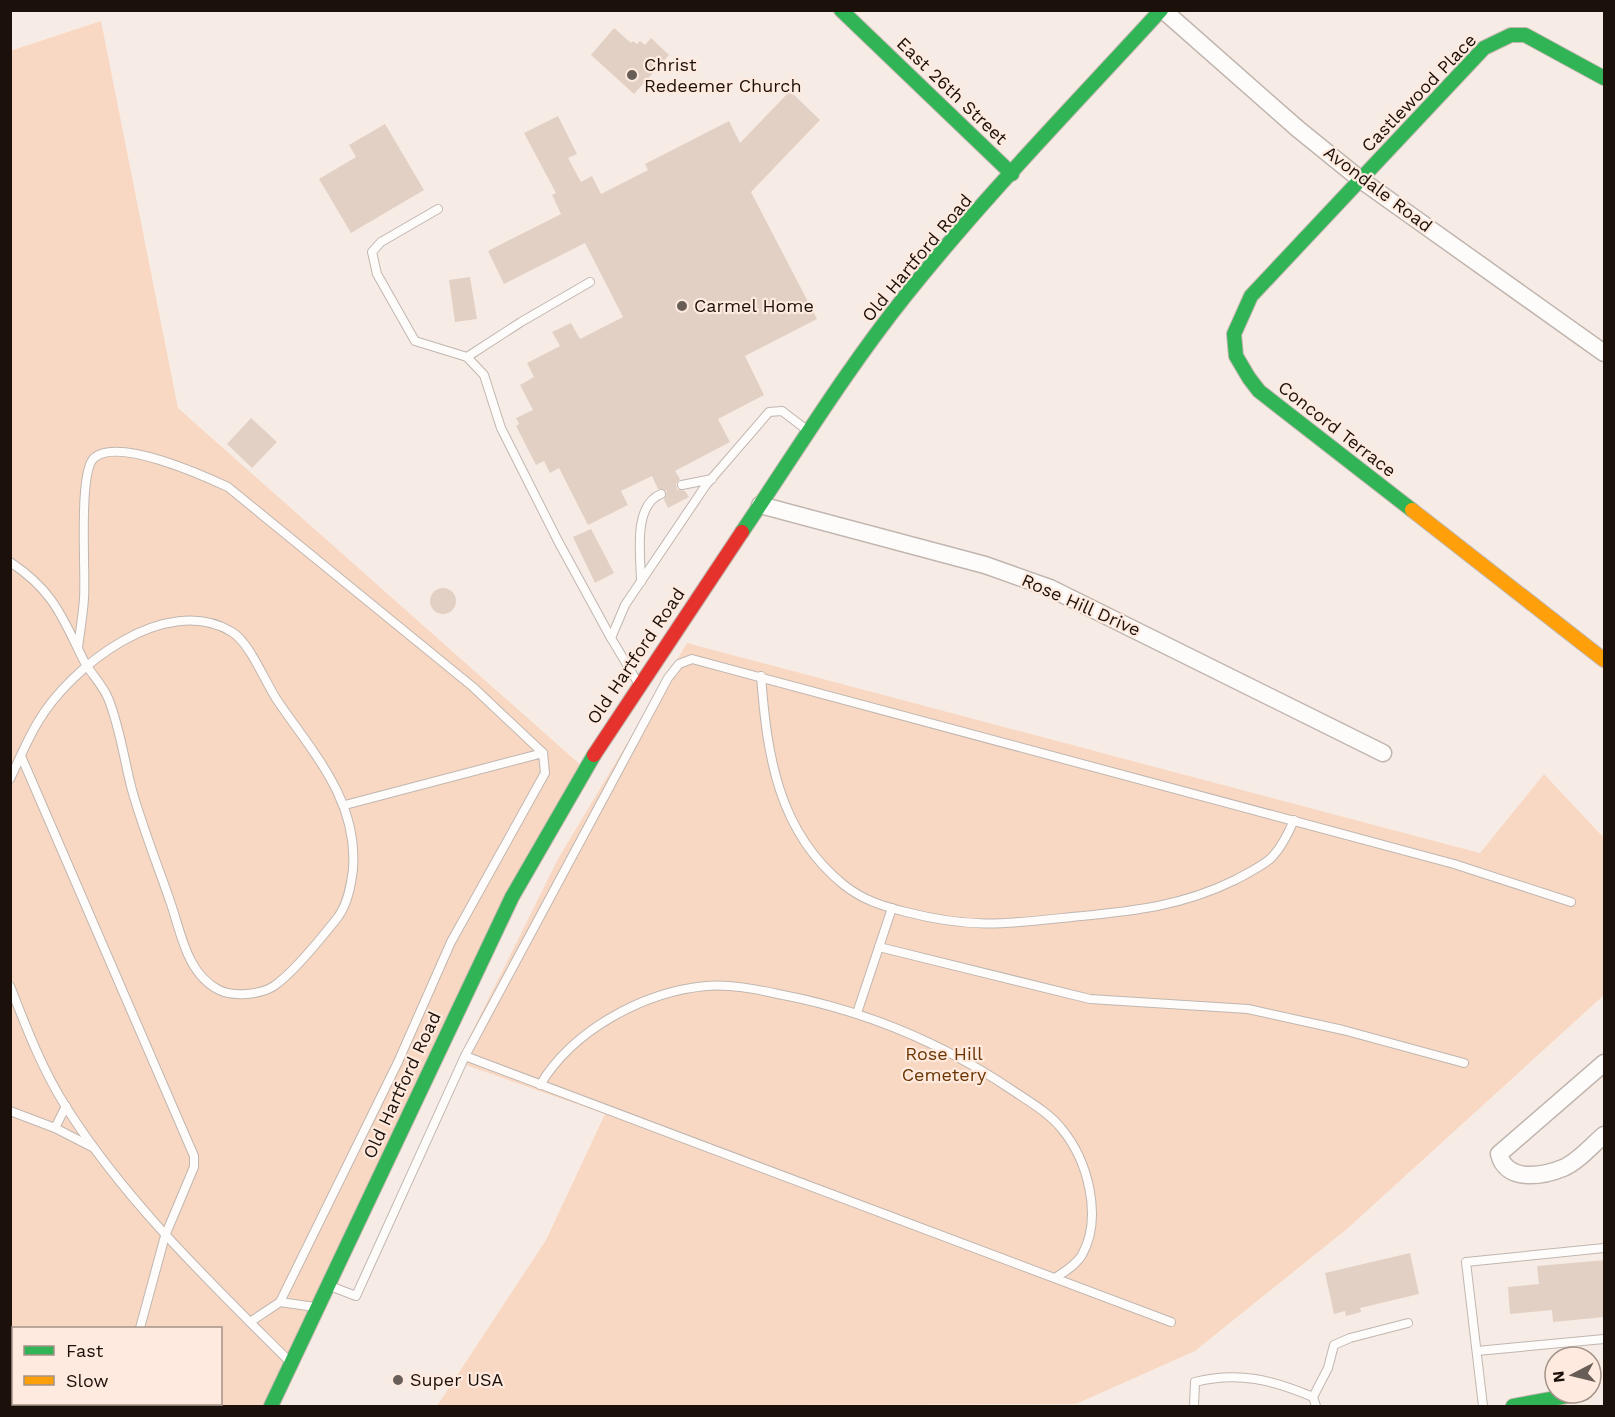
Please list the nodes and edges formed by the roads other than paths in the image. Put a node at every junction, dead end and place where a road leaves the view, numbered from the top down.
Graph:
1 (1162, 10) edge
2 (842, 11) edge
3 (1605, 78) edge
4 (1012, 174) junction
5 (1361, 180) junction
6 (438, 209) dead end
7 (590, 282) dead end
8 (1605, 353) edge
9 (467, 357) junction
10 (810, 432) junction
11 (712, 479) junction
12 (682, 485) dead end
13 (661, 494) dead end
14 (760, 505) junction
15 (10, 562) edge
16 (641, 582) junction
17 (611, 638) junction
18 (78, 648) junction
19 (1605, 660) edge
20 (86, 666) junction
21 (761, 676) junction
22 (638, 683) junction
23 (543, 753) junction
24 (1383, 753) dead end
25 (21, 756) junction
26 (10, 779) edge
27 (345, 806) junction
28 (1294, 820) junction
29 (1571, 902) dead end
30 (892, 908) junction
31 (879, 947) junction
32 (10, 986) edge
33 (857, 1013) junction
34 (465, 1056) junction
35 (1464, 1063) dead end
36 (1605, 1063) edge
37 (540, 1084) junction
38 (66, 1106) junction
39 (10, 1111) edge
40 (55, 1128) junction
41 (1605, 1136) edge
42 (97, 1150) junction
43 (165, 1236) junction
44 (1605, 1248) edge
45 (1055, 1278) junction
46 (328, 1285) junction
47 (280, 1302) junction
48 (318, 1307) junction
49 (250, 1322) junction
50 (1171, 1322) dead end
51 (1408, 1323) dead end
52 (141, 1327) edge
53 (1605, 1339) edge
54 (1476, 1351) junction
55 (291, 1364) junction
56 (1543, 1401) edge
57 (1314, 1402) edge
58 (271, 1407) edge
59 (1194, 1407) edge
60 (1483, 1407) edge
61 (1513, 1407) edge

1 - 4 main road, Old Hartford Road
1 - 5 street, Avondale Road
2 - 4 main road, East 26th Street
3 - 5 main road, Castlewood Place
4 - 10 main road, Old Hartford Road
5 - 8 street, Avondale Road
5 - 19 main road, Concord Terrace
6 - 9 lane
7 - 9 lane
9 - 17 lane
10 - 11 lane
10 - 14 main road, Old Hartford Road
11 - 12 lane
11 - 16 lane
13 - 16 lane
14 - 22 main road, Old Hartford Road
14 - 24 street, Rose Hill Drive
15 - 18 lane
16 - 17 lane
17 - 22 lane
18 - 20 lane
18 - 23 lane
20 - 25 lane
20 - 27 lane
20 - 27 lane
21 - 28 lane
21 - 30 lane
21 - 34 lane
22 - 46 main road, Old Hartford Road
23 - 27 lane
23 - 47 lane
25 - 26 lane
25 - 43 lane
28 - 29 lane
28 - 30 lane
30 - 31 lane
31 - 33 lane
31 - 35 lane
32 - 38 lane
33 - 37 lane
33 - 45 lane
34 - 37 lane
34 - 46 lane
36 - 41 street
37 - 45 lane
38 - 40 lane
38 - 42 lane
39 - 40 lane
40 - 42 lane
42 - 43 lane
43 - 49 lane
43 - 52 lane
44 - 54 lane
45 - 50 lane
46 - 48 main road, Old Hartford Road
47 - 48 lane
47 - 49 lane
48 - 55 main road, Old Hartford Road
49 - 55 lane
51 - 57 lane
53 - 54 lane
54 - 60 lane
55 - 58 main road, Old Hartford Road
56 - 61 main road
57 - 59 lane

